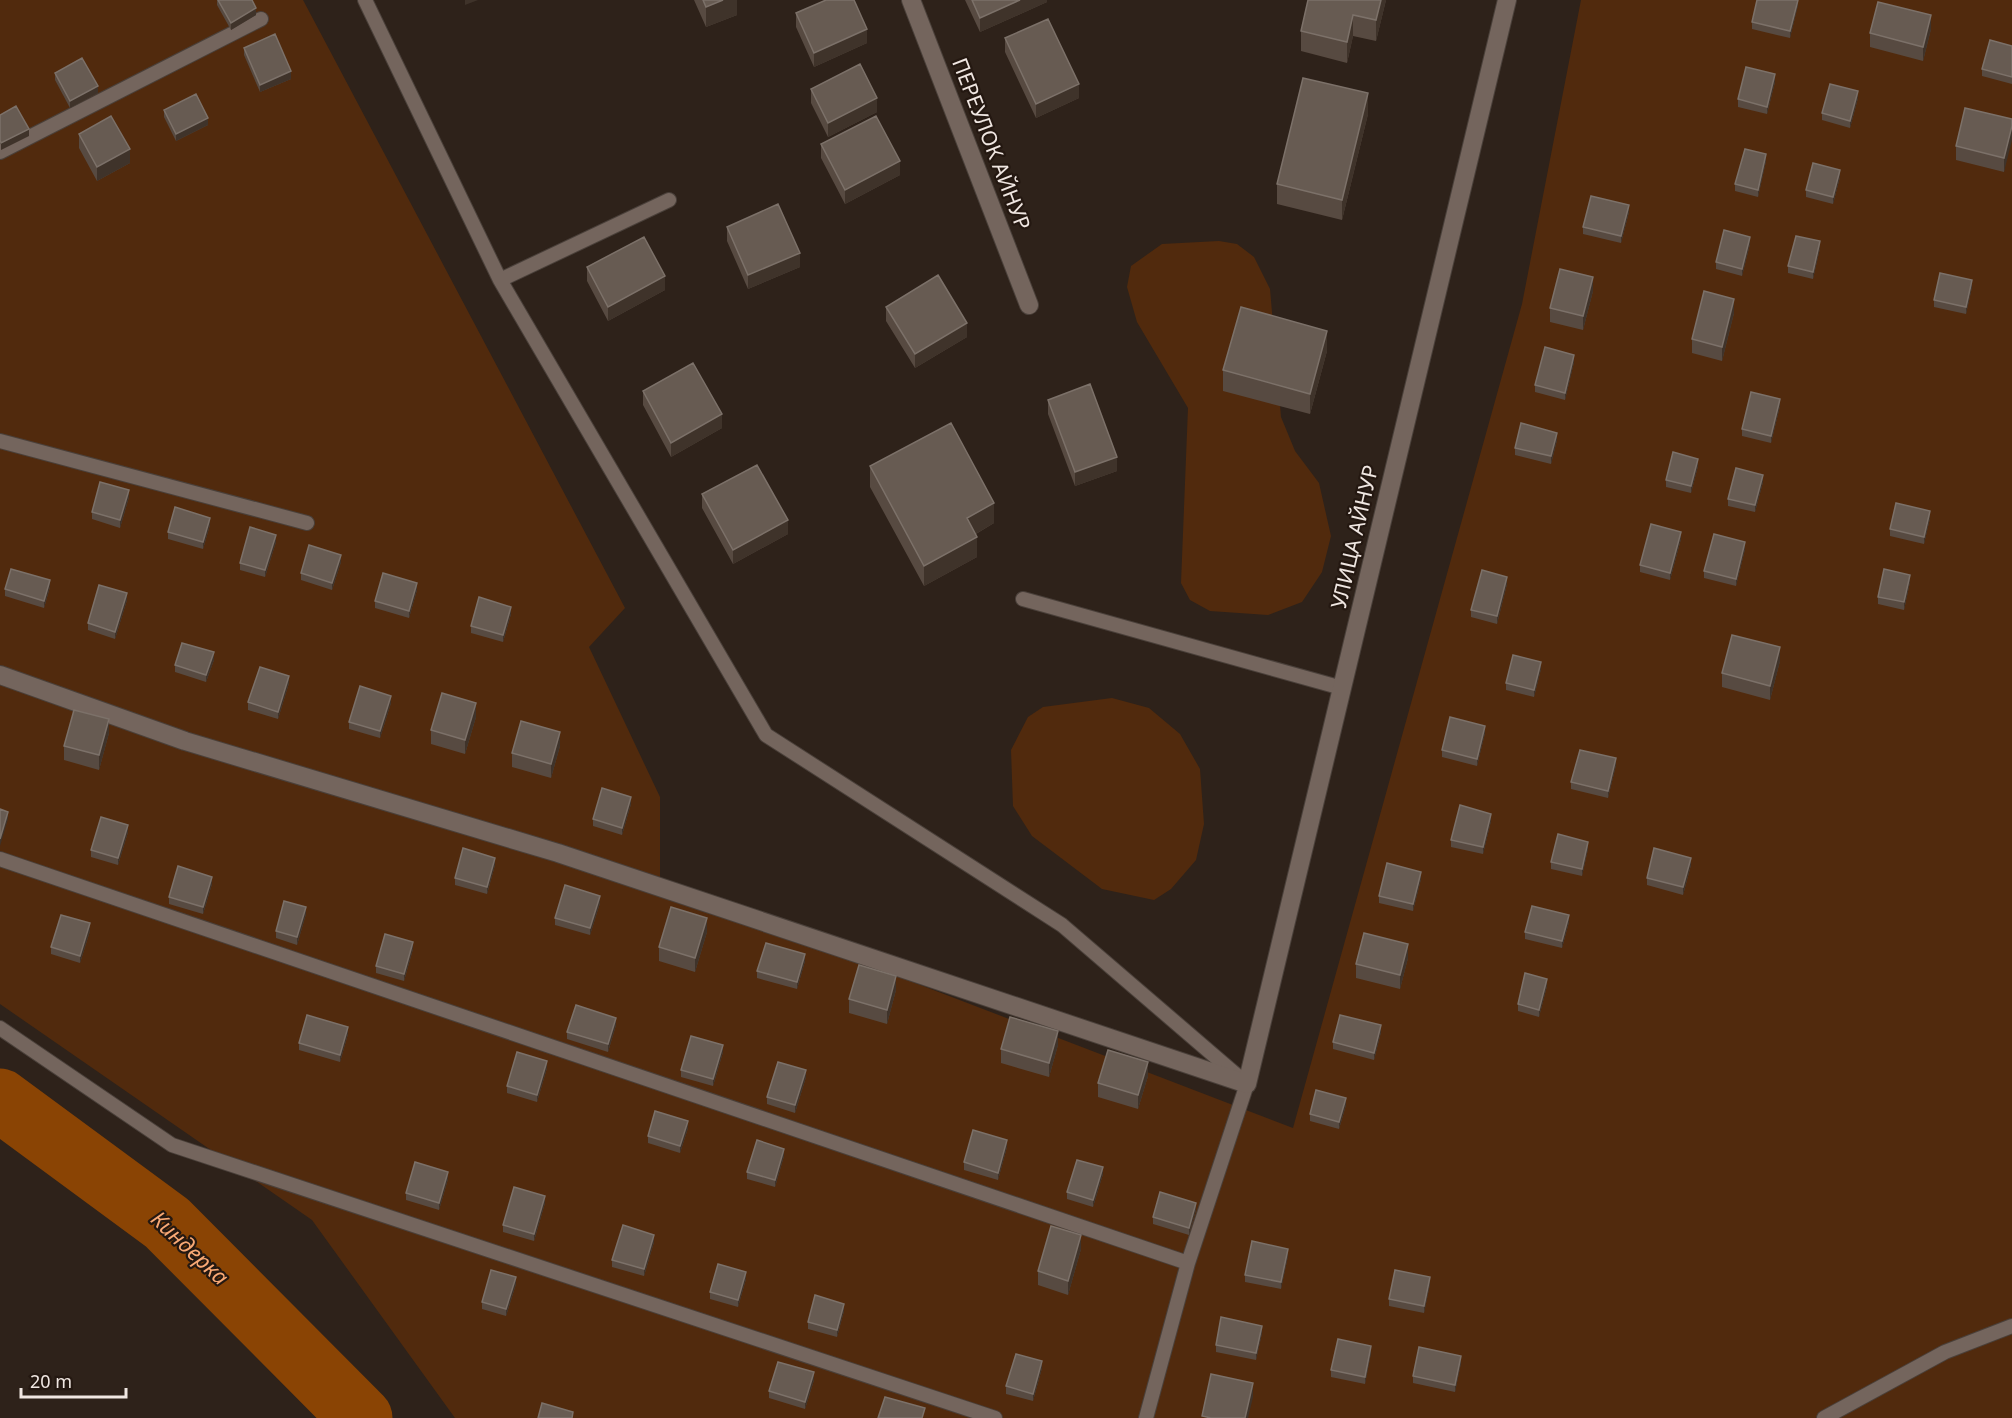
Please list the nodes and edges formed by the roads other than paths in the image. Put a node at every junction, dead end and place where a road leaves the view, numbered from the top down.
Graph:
1 (364, 0) edge
2 (911, 0) edge
3 (1507, 0) edge
4 (261, 19) dead end
5 (0, 152) edge
6 (669, 200) dead end
7 (500, 280) junction
8 (1029, 305) dead end
9 (0, 441) edge
10 (307, 523) dead end
11 (1023, 599) dead end
12 (0, 675) edge
13 (1342, 688) junction
14 (0, 859) edge
15 (0, 1028) edge
16 (1247, 1084) junction
17 (1188, 1263) junction
18 (2012, 1326) edge
19 (995, 1418) edge
20 (1146, 1418) edge
21 (1824, 1418) edge

1 - 7 lane
2 - 8 street, ПЕРЕУЛОК АЙНУР
3 - 13 street, УЛИЦА АЙНУР
4 - 5 lane
6 - 7 lane
7 - 16 lane
9 - 10 lane
11 - 13 lane
12 - 16 street
13 - 16 street, УЛИЦА АЙНУР
14 - 17 lane
15 - 19 lane
16 - 17 lane
17 - 20 lane
18 - 21 lane

